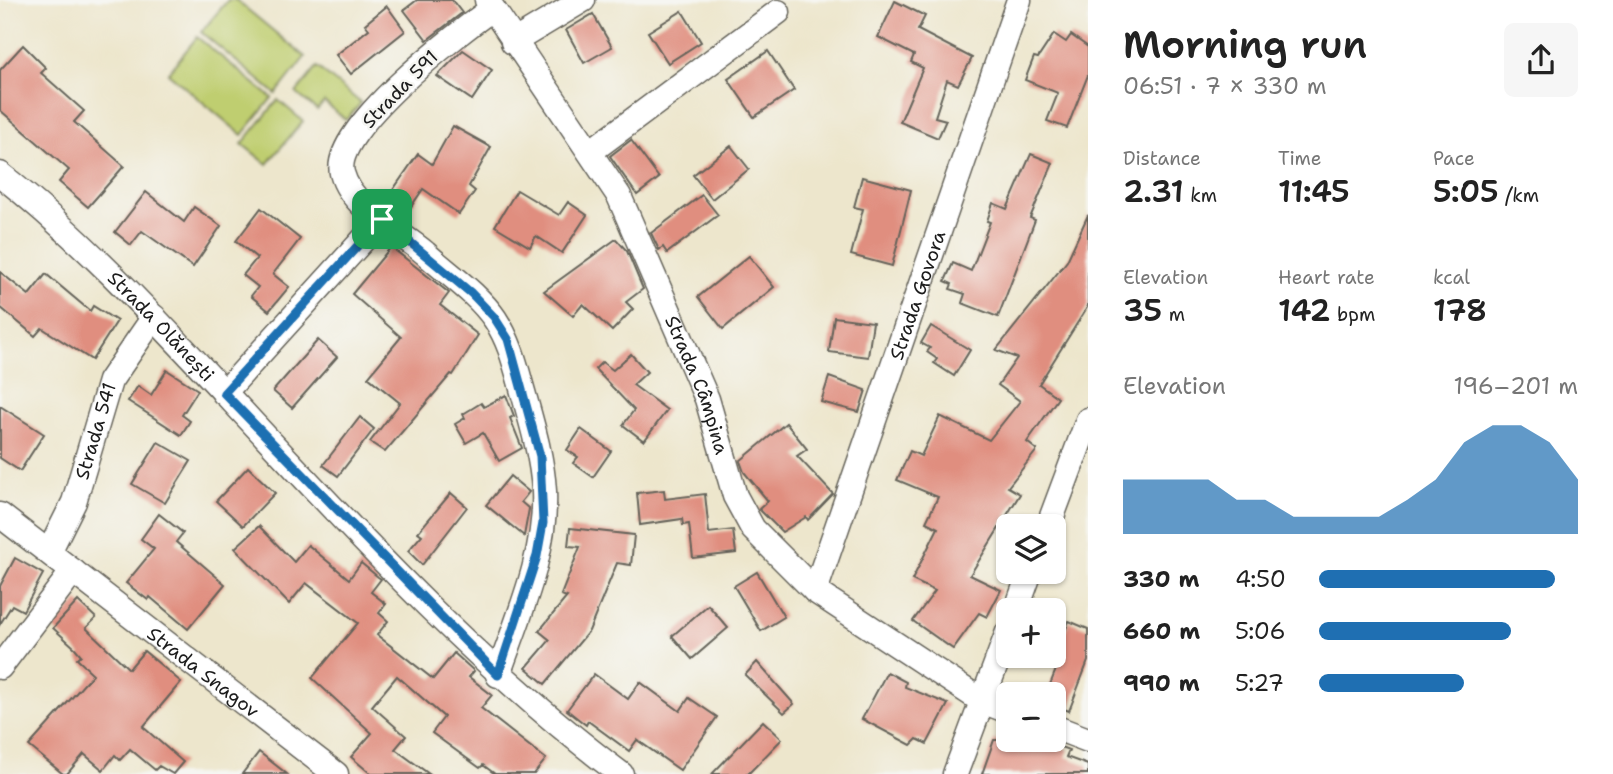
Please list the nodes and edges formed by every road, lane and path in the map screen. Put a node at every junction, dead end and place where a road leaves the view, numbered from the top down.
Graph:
1 (583, 0) edge
2 (1019, 0) edge
3 (489, 5) edge
4 (778, 12) dead end
5 (513, 42) junction
6 (590, 152) junction
7 (0, 174) edge
8 (382, 219) junction
9 (154, 317) junction
10 (224, 393) junction
11 (1088, 420) edge
12 (1053, 514) edge
13 (0, 515) edge
14 (49, 552) junction
15 (73, 571) junction
16 (815, 591) junction
17 (996, 664) edge
18 (0, 667) edge
19 (498, 675) junction
20 (982, 701) junction
21 (996, 706) edge
22 (1066, 732) edge
23 (1088, 740) edge
24 (336, 774) edge
25 (621, 774) edge
26 (955, 774) edge

1 - 5 street
2 - 16 street, Strada Govora
3 - 5 street, Strada Câmpina
3 - 8 street, Strada 591
4 - 6 street
5 - 6 street, Strada Câmpina
6 - 16 street, Strada Câmpina
7 - 9 street, Strada Olănești
8 - 10 street
8 - 19 street
9 - 10 street, Strada Olănești
9 - 14 street, Strada 541
10 - 19 street, Strada Olănești
11 - 12 street
13 - 14 street, Strada Snagov
14 - 15 street, Strada Snagov
15 - 18 street
15 - 24 street, Strada Snagov
16 - 20 street, Strada Câmpina
17 - 20 street
19 - 25 street, Strada Olănești
20 - 21 street, Strada Câmpina
20 - 26 street
22 - 23 street

